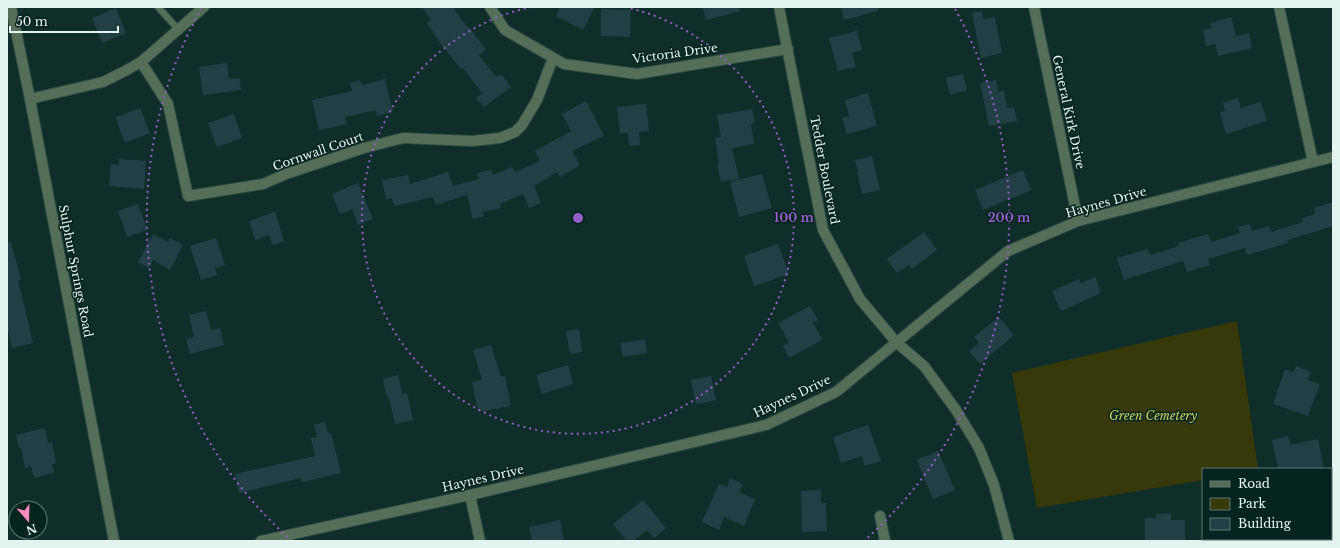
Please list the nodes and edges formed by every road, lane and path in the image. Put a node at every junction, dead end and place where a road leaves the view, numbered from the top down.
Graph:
1 (11, 7) edge
2 (158, 7) edge
3 (204, 7) edge
4 (490, 7) edge
5 (780, 7) edge
6 (1034, 7) edge
7 (1279, 7) edge
8 (178, 29) junction
9 (788, 49) junction
10 (553, 58) junction
11 (141, 62) junction
12 (30, 99) junction
13 (1333, 157) edge
14 (1313, 162) junction
15 (1078, 221) junction
16 (896, 342) junction
17 (470, 495) junction
18 (880, 516) dead end
19 (114, 541) edge
20 (261, 541) edge
21 (480, 541) edge
22 (885, 541) edge
23 (1010, 541) edge

1 - 12 street, Sulphur Springs Road
2 - 8 lane
3 - 8 street
4 - 10 street, Victoria Drive
5 - 9 street, Tedder Boulevard
6 - 15 street, General Kirk Drive
7 - 14 street
8 - 11 street
9 - 10 street, Victoria Drive
9 - 16 street, Tedder Boulevard
10 - 11 street, Cornwall Court
11 - 12 street
12 - 19 street, Sulphur Springs Road
13 - 14 street, Haynes Drive
14 - 15 street, Haynes Drive
15 - 16 street, Haynes Drive
16 - 17 street, Haynes Drive
16 - 23 street, Tedder Boulevard
17 - 20 street, Haynes Drive
17 - 21 street
18 - 22 street

